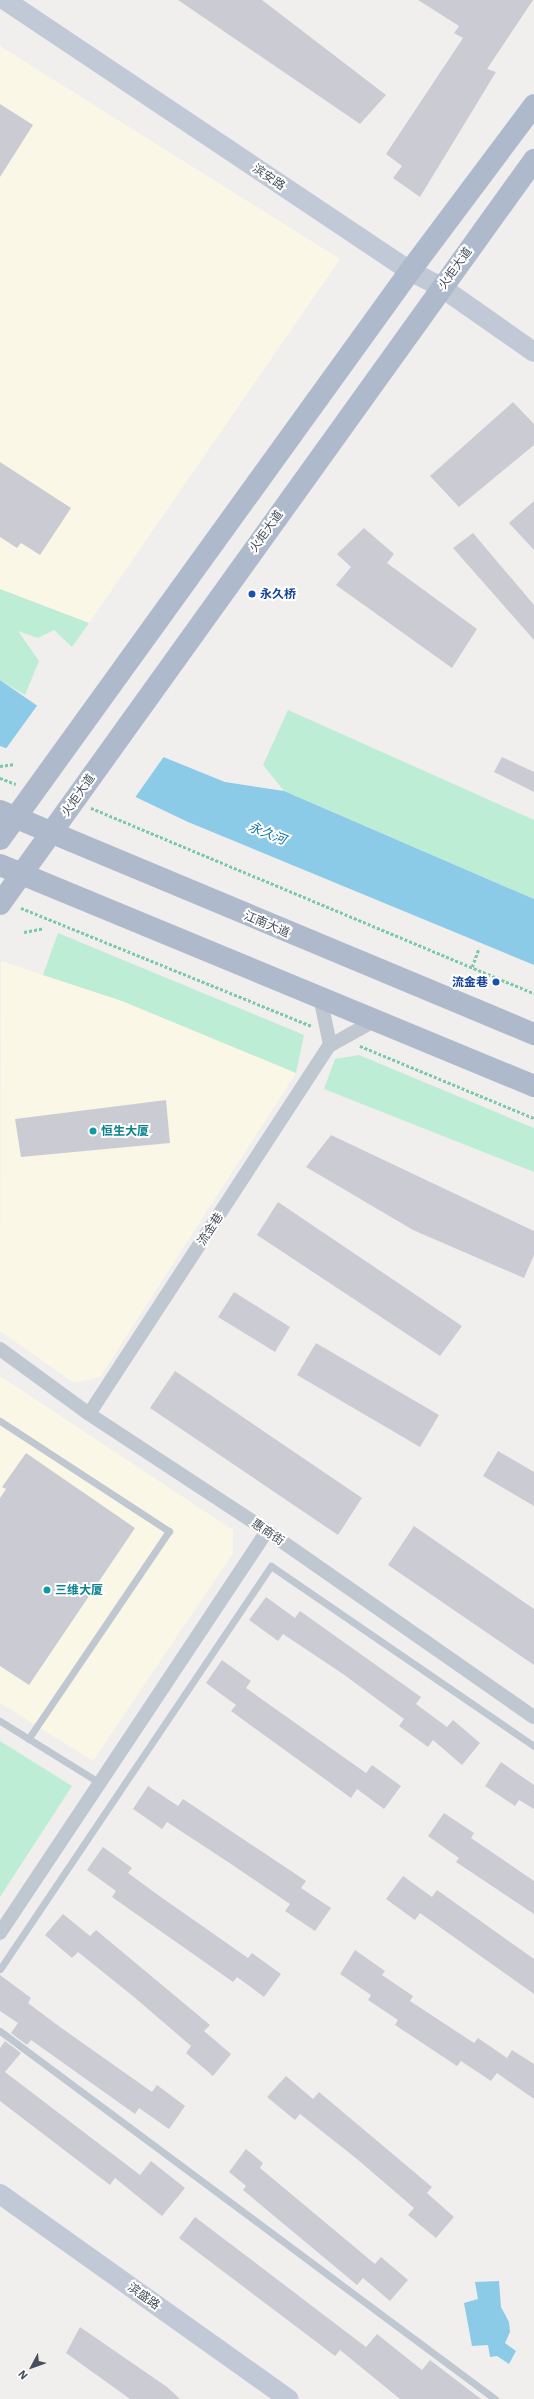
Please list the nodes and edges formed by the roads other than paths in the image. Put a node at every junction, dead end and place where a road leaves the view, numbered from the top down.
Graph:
1 (5, 0) edge
2 (534, 106) edge
3 (534, 160) edge
4 (410, 271) junction
5 (441, 287) junction
6 (534, 352) edge
7 (7, 814) edge
8 (51, 834) junction
9 (0, 839) edge
10 (0, 865) edge
11 (22, 873) junction
12 (1, 902) edge
13 (320, 997) junction
14 (374, 1021) junction
15 (534, 1034) edge
16 (333, 1038) junction
17 (534, 1086) edge
18 (0, 1349) edge
19 (89, 1414) junction
20 (0, 1421) edge
21 (267, 1531) junction
22 (534, 1717) edge
23 (0, 1721) edge
24 (28, 1739) junction
25 (534, 1746) edge
26 (100, 1783) junction
27 (0, 1933) edge
28 (0, 1969) edge
29 (0, 2031) edge
30 (0, 2194) edge
31 (0, 2207) edge
32 (268, 2399) edge
33 (288, 2399) edge
34 (495, 2399) edge

1 - 4 main road, 滨安路
2 - 4 main road
3 - 5 main road, 火炬大道
4 - 5 main road, 滨安路
4 - 7 main road
5 - 6 main road, 滨安路
5 - 8 main road, 火炬大道
7 - 8 main road, 江南大道
7 - 9 main road
8 - 11 main road, 火炬大道
8 - 15 main road, 江南大道
10 - 11 main road
11 - 12 main road, 火炬大道
11 - 13 main road
13 - 14 main road
13 - 16 street
14 - 16 street, 流金巷
14 - 17 main road
16 - 19 street, 流金巷
18 - 19 street, 惠商街
19 - 21 street, 惠商街
20 - 24 lane
21 - 22 street, 惠商街
21 - 26 street
23 - 24 lane
24 - 26 lane
25 - 28 lane
26 - 27 street
29 - 34 lane
30 - 33 main road, 滨盛路
31 - 32 main road, 滨盛路

